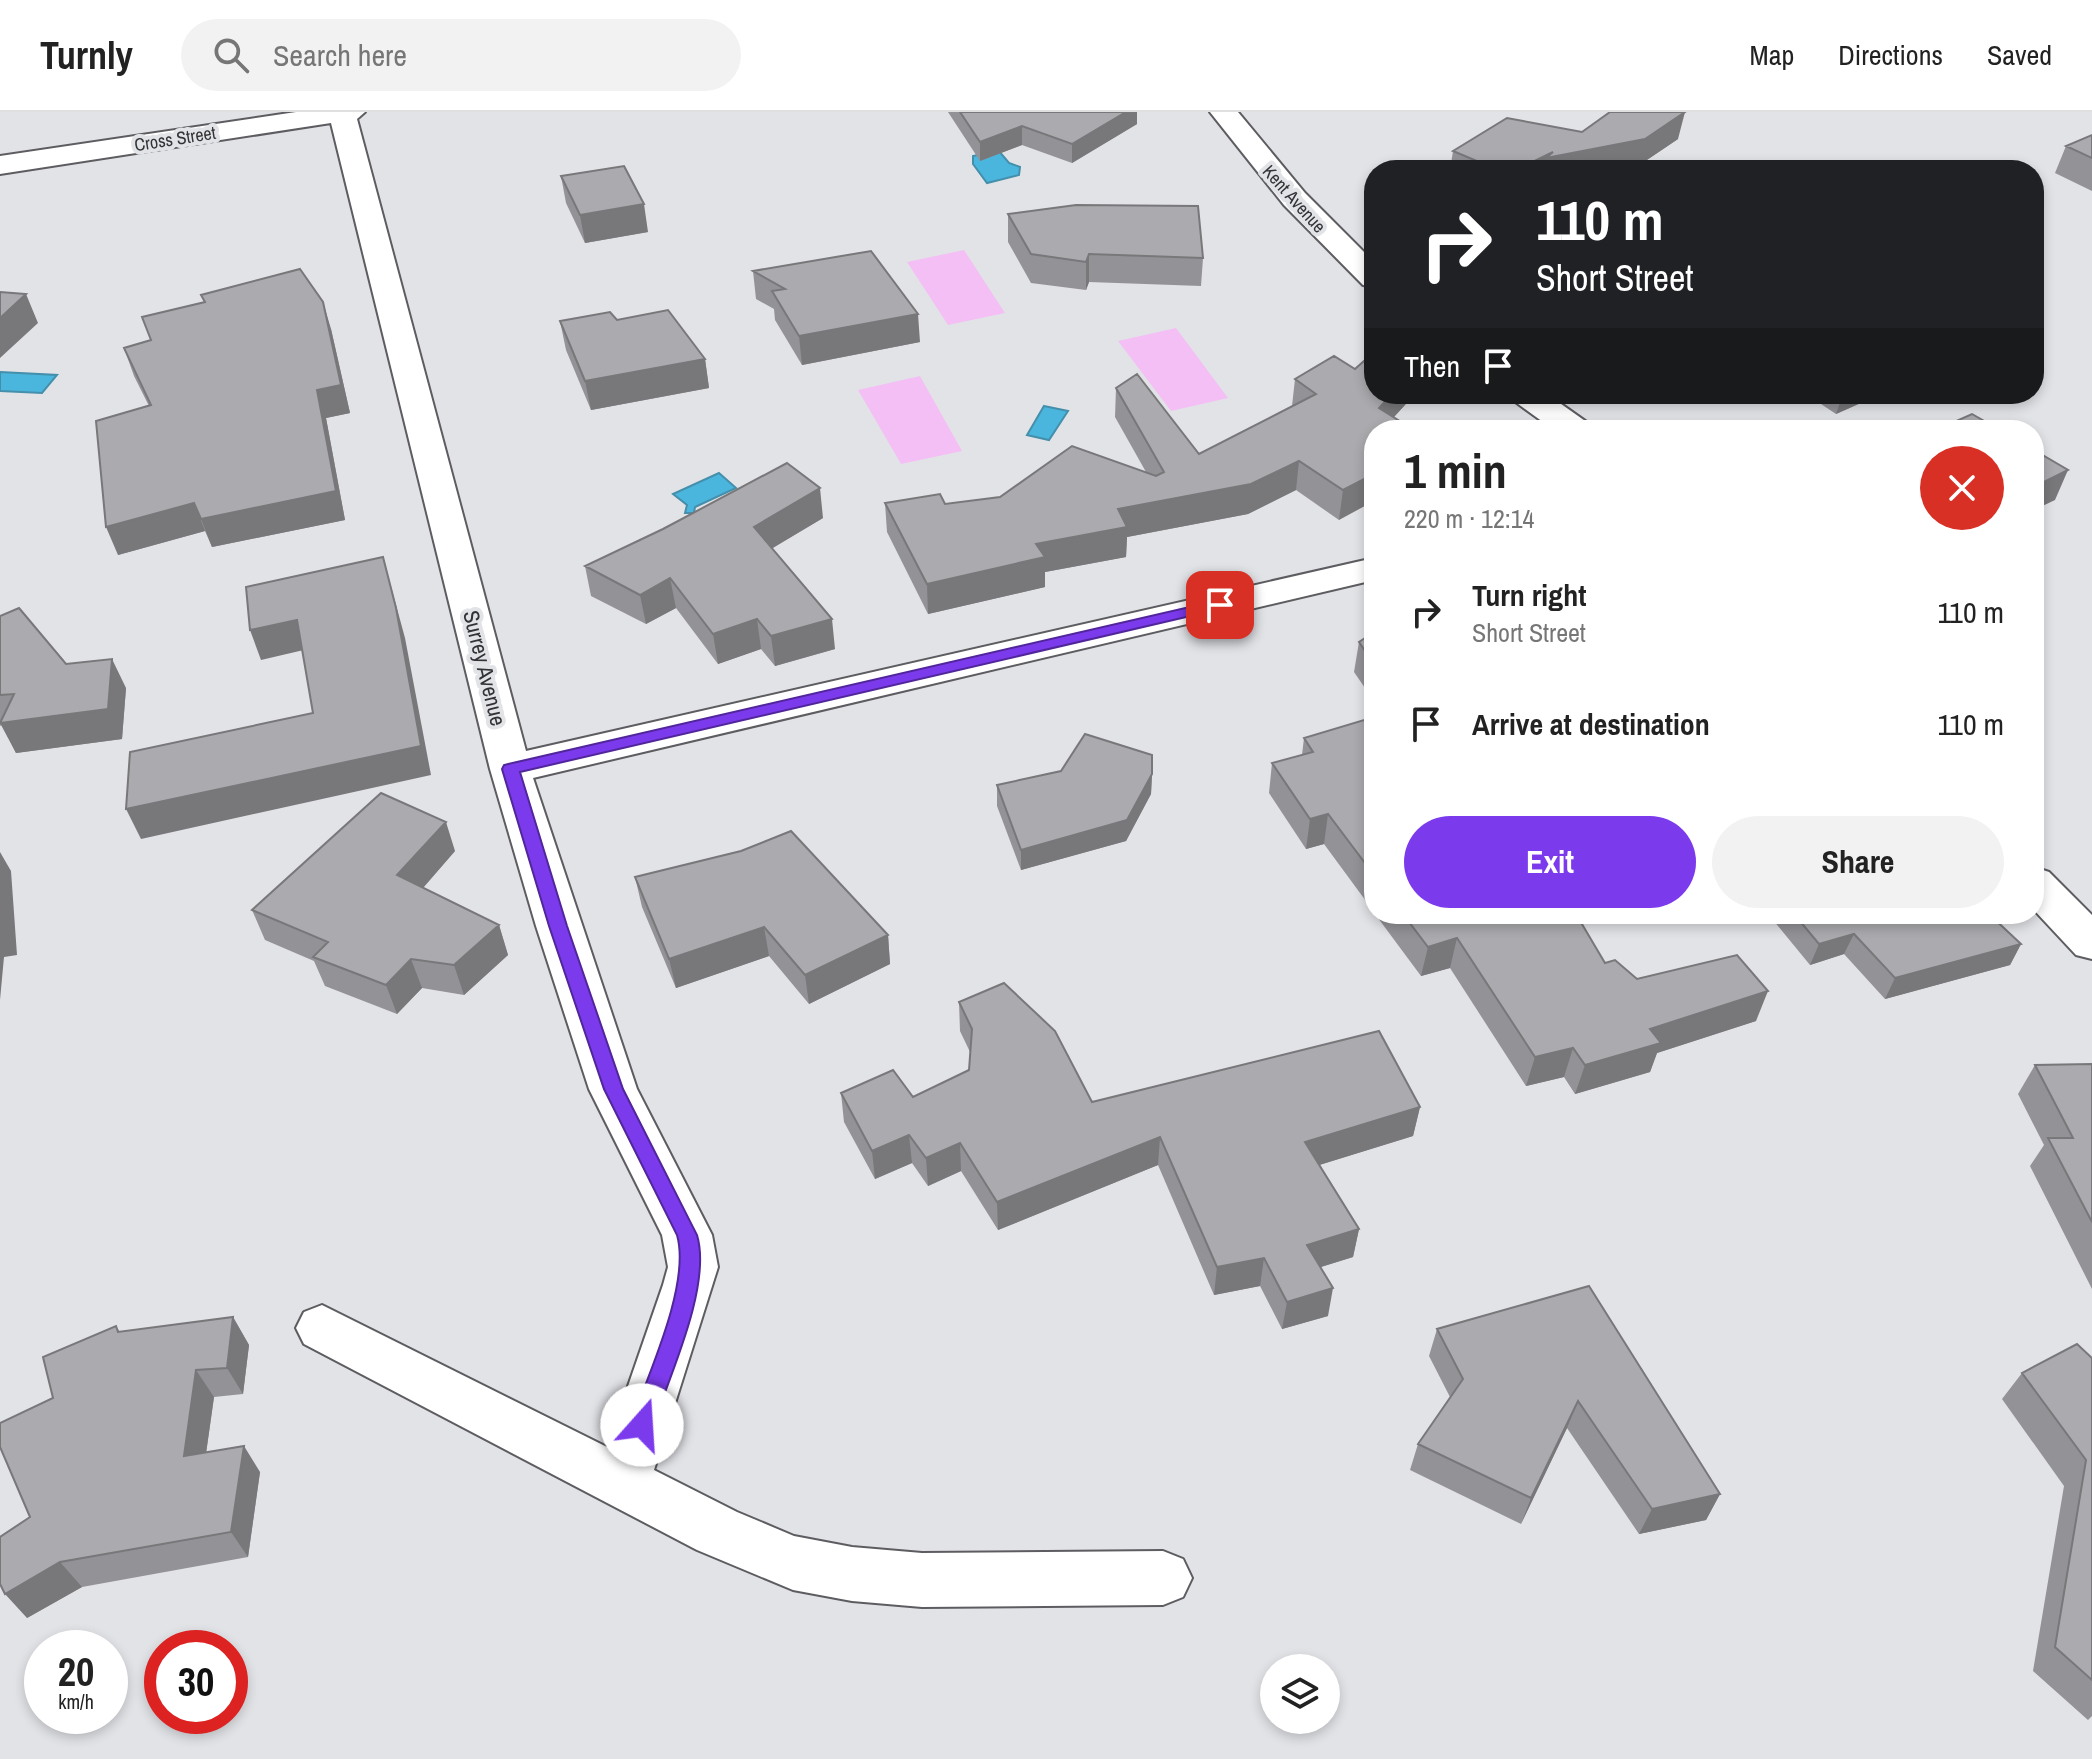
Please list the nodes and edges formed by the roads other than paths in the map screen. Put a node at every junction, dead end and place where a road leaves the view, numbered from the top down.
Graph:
1 (345, 112) edge
2 (1224, 112) edge
3 (0, 165) edge
4 (1364, 269) edge
5 (1540, 404) edge
6 (1562, 420) edge
7 (1364, 571) edge
8 (510, 769) junction
9 (2044, 893) edge
10 (2092, 943) edge
11 (322, 1328) dead end
12 (623, 1481) junction
13 (1163, 1578) dead end

1 - 3 street, Cross Street
1 - 8 street, Surrey Avenue
2 - 4 street, Kent Avenue
5 - 6 street
7 - 8 street
8 - 12 street, Surrey Avenue
9 - 10 street
11 - 12 street
12 - 13 street

